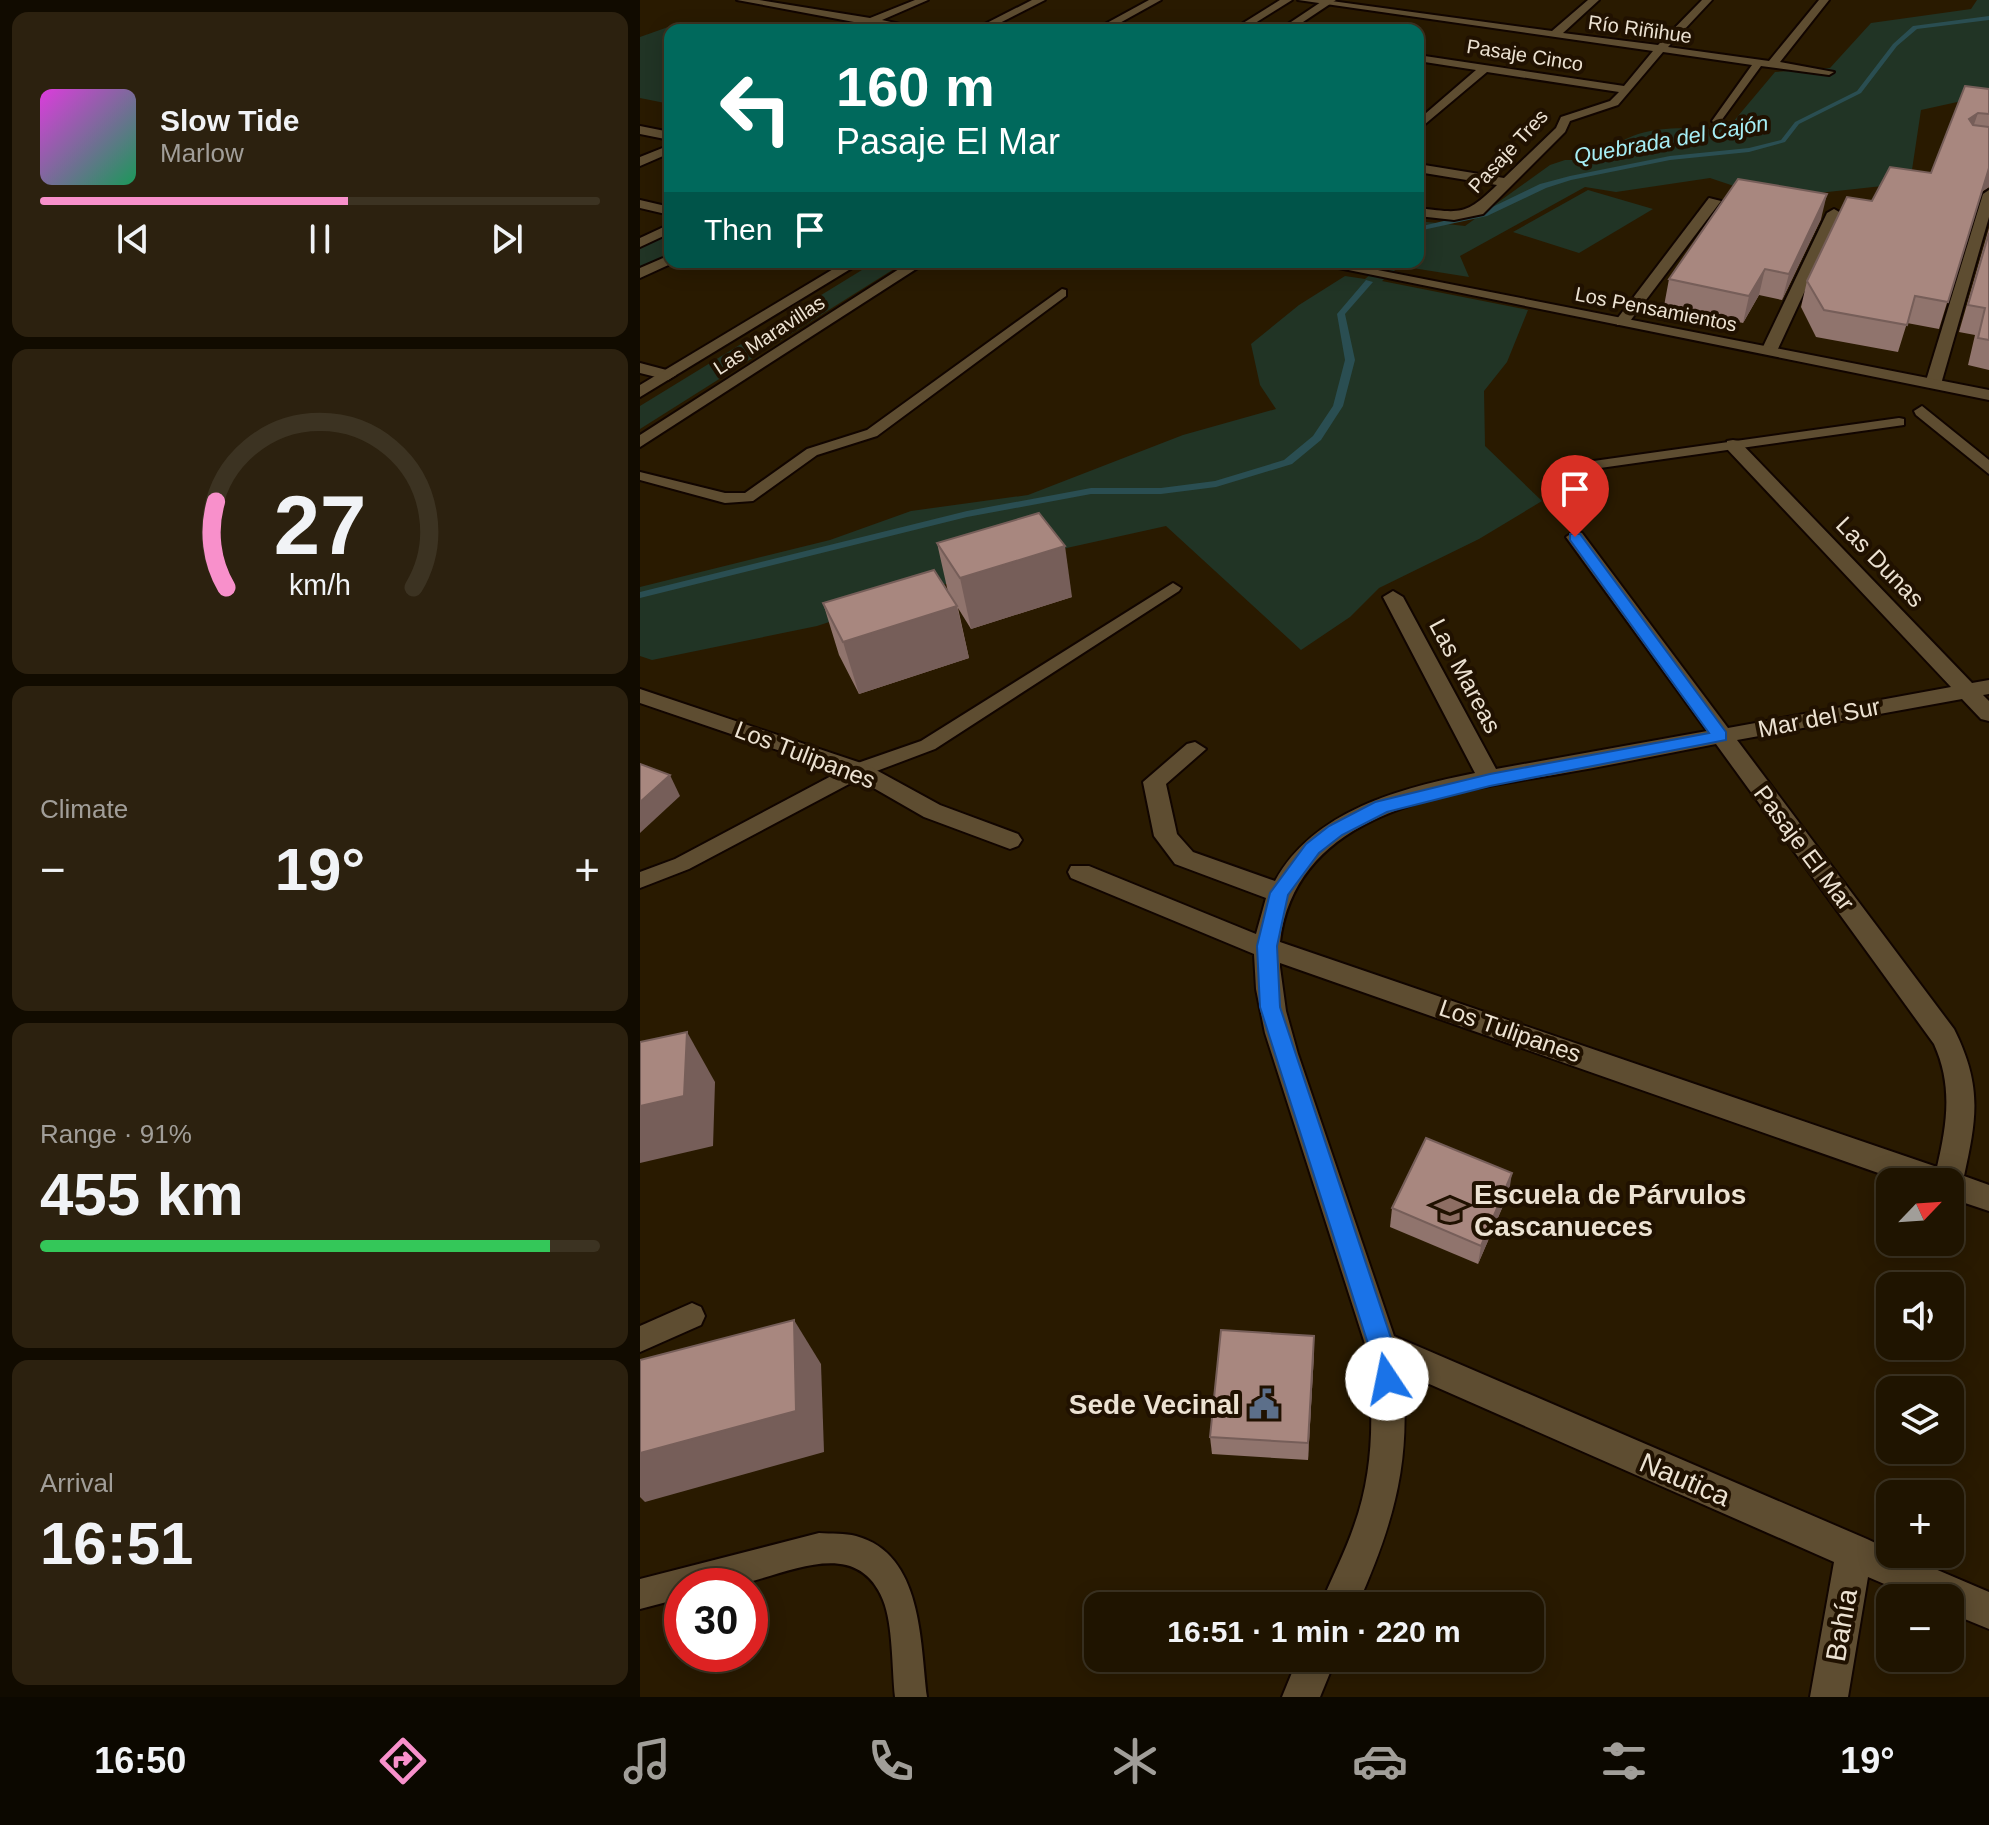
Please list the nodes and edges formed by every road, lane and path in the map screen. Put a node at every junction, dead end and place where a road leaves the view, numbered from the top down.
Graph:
1 (742, 0) edge
2 (806, 0) edge
3 (923, 0) edge
4 (1040, 0) edge
5 (1156, 0) edge
6 (1287, 0) edge
7 (1303, 0) edge
8 (1594, 0) edge
9 (1707, 0) edge
10 (1824, 0) edge
11 (1329, 2) edge
12 (787, 8) junction
13 (1442, 9) dead end
14 (1430, 18) junction
15 (870, 22) junction
16 (883, 24) edge
17 (990, 24) edge
18 (1110, 24) edge
19 (1247, 24) edge
20 (1294, 24) edge
21 (1420, 24) edge
22 (1554, 35) junction
23 (1659, 50) junction
24 (1424, 59) edge
25 (1763, 64) junction
26 (1484, 69) junction
27 (1829, 72) dead end
28 (1626, 90) junction
29 (1424, 121) edge
30 (1718, 121) dead end
31 (640, 130) edge
32 (664, 135) edge
33 (664, 152) edge
34 (640, 162) edge
35 (1424, 169) edge
36 (1509, 183) junction
37 (1989, 194) edge
38 (1714, 201) dead end
39 (640, 204) edge
40 (664, 210) edge
41 (1424, 213) edge
42 (1834, 213) dead end
43 (664, 231) edge
44 (640, 243) edge
45 (664, 262) edge
46 (845, 268) edge
47 (911, 268) edge
48 (1347, 268) edge
49 (640, 274) edge
50 (1062, 293) dead end
51 (1622, 322) junction
52 (1769, 351) junction
53 (640, 368) edge
54 (668, 375) junction
55 (1933, 384) junction
56 (640, 392) edge
57 (1989, 395) edge
58 (1922, 411) dead end
59 (1899, 422) dead end
60 (640, 442) edge
61 (1733, 445) junction
62 (1989, 469) edge
63 (1558, 470) dead end
64 (640, 476) edge
65 (1575, 537) dead end
66 (1173, 588) dead end
67 (1393, 597) dead end
68 (1978, 689) edge
69 (640, 696) edge
70 (1989, 714) edge
71 (1720, 736) junction
72 (1195, 749) dead end
73 (859, 770) junction
74 (1490, 780) junction
75 (1010, 840) dead end
76 (1080, 872) dead end
77 (640, 880) edge
78 (1280, 893) junction
79 (1267, 946) junction
80 (1904, 1168) edge
81 (1950, 1168) edge
82 (1964, 1189) edge
83 (1989, 1198) edge
84 (692, 1316) dead end
85 (640, 1339) edge
86 (1382, 1347) junction
87 (1854, 1552) junction
88 (1344, 1592) edge
89 (640, 1594) edge
90 (1989, 1611) edge
91 (1311, 1672) edge
92 (911, 1697) edge
93 (1301, 1697) edge
94 (1829, 1697) edge

1 - 12 street
2 - 12 street
3 - 15 street
4 - 17 street
5 - 18 street
6 - 19 street
7 - 11 street, Río Riñihue
8 - 22 street
9 - 23 street, Pasaje Tres
10 - 25 street
11 - 14 street, Río Riñihue
11 - 20 street
12 - 15 street
13 - 14 street
14 - 21 street
14 - 22 street, Río Riñihue
15 - 16 street
22 - 23 street, Río Riñihue
23 - 25 street, Río Riñihue
23 - 28 street, Pasaje Tres
24 - 26 street, Pasaje Cinco
25 - 27 street, Río Riñihue
25 - 30 street
26 - 28 street, Pasaje Cinco
26 - 29 street
28 - 36 street, Pasaje Tres
31 - 32 street
33 - 34 street
35 - 36 street
36 - 41 street, Pasaje Tres
37 - 55 street
38 - 51 street
39 - 40 street
42 - 52 street
43 - 44 street
45 - 49 street
46 - 54 street, Las Maravillas
47 - 60 street, Las Maravillas
48 - 51 street, Los Pensamientos
50 - 64 lane
51 - 52 street, Los Pensamientos
52 - 55 street, Los Pensamientos
53 - 54 street
54 - 56 street, Las Maravillas
55 - 57 street, Los Pensamientos
58 - 62 street
59 - 61 lane
61 - 63 lane
61 - 68 street, Las Dunas
65 - 71 street, Pasaje El Mar
66 - 73 lane
67 - 74 street, Las Mareas
68 - 70 street, Las Dunas
68 - 71 street, Mar del Sur
69 - 73 street, Los Tulipanes
71 - 74 street, Mar del Sur
71 - 81 street, Pasaje El Mar
72 - 78 street
73 - 75 street, Los Tulipanes
73 - 77 lane
74 - 78 street, Mar del Sur
76 - 79 street, Los Tulipanes
78 - 79 street, Mar del Sur
79 - 80 street, Los Tulipanes
79 - 86 street, Mar del Sur
82 - 83 street, Los Tulipanes
84 - 85 lane
86 - 87 street, Nautica
86 - 88 street, Mar del Sur
87 - 90 street, Nautica
87 - 94 street, Bahía
89 - 92 lane
91 - 93 street

